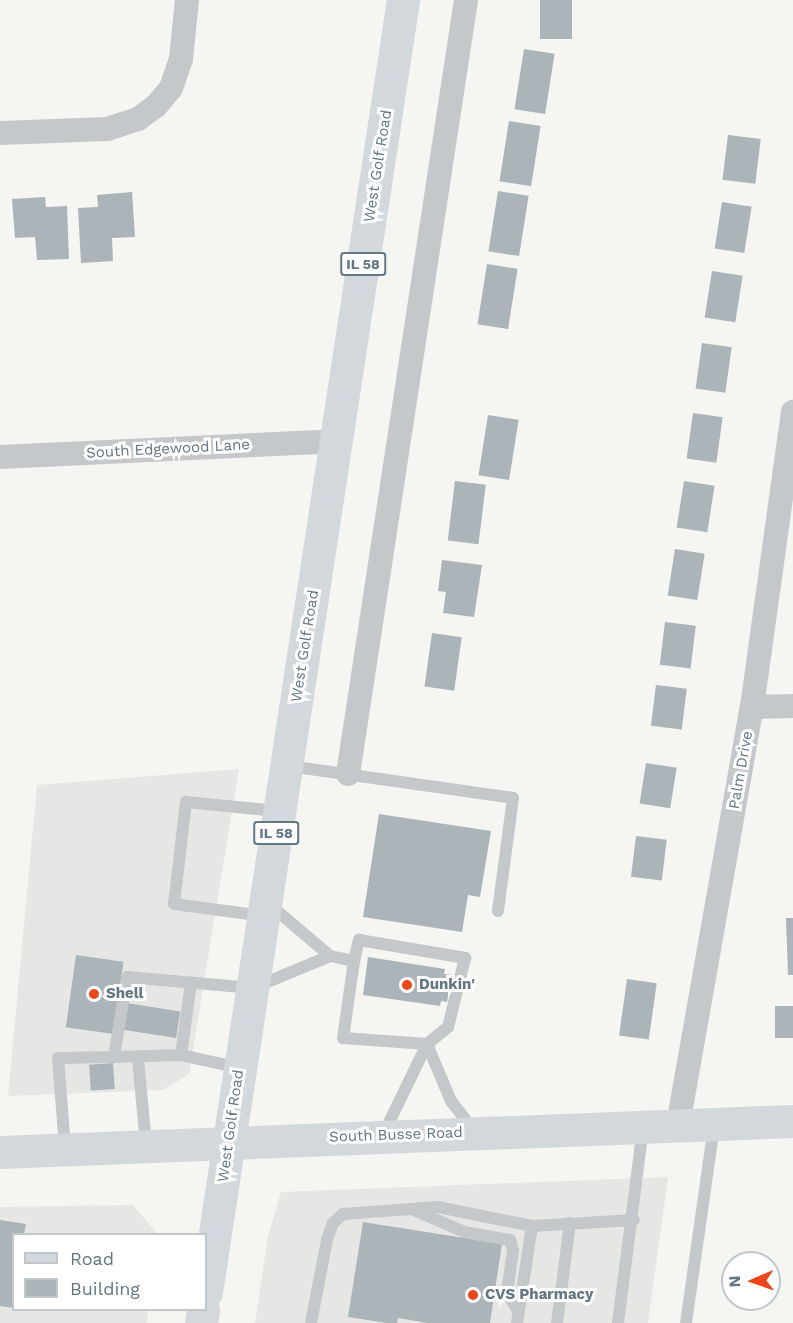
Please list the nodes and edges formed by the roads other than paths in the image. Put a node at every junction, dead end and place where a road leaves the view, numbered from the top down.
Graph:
1 (187, 0) edge
2 (403, 0) edge
3 (466, 0) edge
4 (0, 133) edge
5 (793, 412) edge
6 (336, 441) junction
7 (0, 457) edge
8 (793, 706) edge
9 (752, 707) junction
10 (286, 766) junction
11 (348, 774) junction
12 (280, 811) junction
13 (265, 909) junction
14 (498, 911) dead end
15 (330, 956) junction
16 (354, 961) junction
17 (191, 982) junction
18 (252, 988) junction
19 (427, 1044) junction
20 (181, 1055) junction
21 (114, 1058) junction
22 (138, 1059) junction
23 (240, 1068) junction
24 (793, 1121) edge
25 (678, 1125) junction
26 (714, 1125) junction
27 (643, 1128) junction
28 (475, 1132) junction
29 (382, 1136) junction
30 (230, 1142) junction
31 (146, 1146) junction
32 (65, 1150) junction
33 (0, 1152) edge
34 (413, 1209) junction
35 (634, 1221) junction
36 (570, 1223) junction
37 (531, 1226) junction
38 (207, 1286) edge
39 (518, 1318) edge
40 (311, 1323) edge
41 (557, 1323) edge
42 (618, 1323) edge
43 (686, 1323) edge

1 - 4 street
2 - 6 main road, West Golf Road / IL 58
3 - 11 street
5 - 9 street, Palm Drive
6 - 7 street, South Edgewood Lane
6 - 10 main road, West Golf Road / IL 58
8 - 9 street
9 - 25 street, Palm Drive
10 - 11 lane
10 - 12 main road, West Golf Road / IL 58
11 - 14 lane
12 - 13 main road, West Golf Road / IL 58
12 - 13 lane
13 - 15 lane
13 - 18 main road, West Golf Road / IL 58
15 - 16 lane
15 - 18 lane
16 - 19 lane
16 - 19 lane
17 - 18 lane
17 - 20 lane
17 - 21 lane
18 - 23 main road, West Golf Road / IL 58
19 - 28 lane
19 - 29 lane
20 - 22 lane
20 - 23 lane
21 - 22 lane
21 - 32 lane
22 - 31 lane
23 - 30 main road, West Golf Road / IL 58
24 - 26 main road, South Busse Road
25 - 26 main road, South Busse Road
25 - 27 main road, South Busse Road
26 - 43 lane
27 - 28 main road, South Busse Road
27 - 35 lane
28 - 29 main road, South Busse Road
29 - 30 main road, South Busse Road
30 - 31 main road, South Busse Road
30 - 38 main road, West Golf Road / IL 58
31 - 32 main road, South Busse Road
32 - 33 main road, South Busse Road
34 - 37 lane
34 - 39 lane
34 - 40 lane
35 - 36 lane
35 - 42 lane
36 - 37 lane
36 - 41 lane
37 - 39 lane

